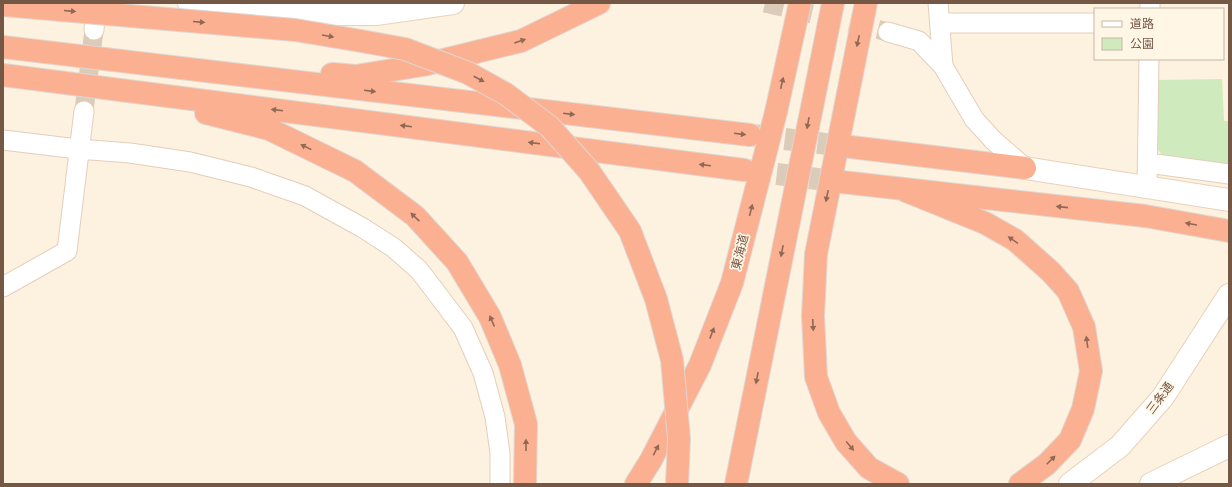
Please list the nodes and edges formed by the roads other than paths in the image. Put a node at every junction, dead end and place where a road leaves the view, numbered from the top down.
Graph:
1 (96, 3) edge
2 (191, 3) edge
3 (453, 3) edge
4 (599, 3) edge
5 (800, 3) edge
6 (833, 3) edge
7 (866, 3) edge
8 (938, 3) edge
9 (3, 5) edge
10 (940, 23) junction
11 (1094, 23) edge
12 (94, 30) tunnel mouth
13 (888, 32) tunnel mouth
14 (3, 47) edge
15 (1149, 60) edge
16 (943, 66) junction
17 (220, 74) junction
18 (3, 75) edge
19 (192, 99) junction
20 (84, 111) tunnel mouth
21 (750, 135) tunnel mouth
22 (3, 140) edge
23 (851, 147) tunnel mouth
24 (78, 149) junction
25 (1148, 163) junction
26 (1025, 168) junction
27 (744, 170) tunnel mouth
28 (1229, 174) edge
29 (842, 182) tunnel mouth
30 (1147, 187) junction
31 (906, 191) junction
32 (1229, 200) edge
33 (1229, 231) edge
34 (3, 287) edge
35 (1229, 295) edge
36 (1229, 446) edge
37 (500, 484) edge
38 (526, 484) edge
39 (636, 484) edge
40 (677, 484) edge
41 (736, 484) edge
42 (898, 484) edge
43 (1020, 484) edge
44 (1070, 484) edge
45 (1152, 484) edge

1 - 12 street
2 - 3 street
17 -> 4 highway
39 -> 5 highway, 東海道
6 -> 41 highway
7 -> 42 highway
8 - 10 street
9 -> 40 highway, bridge
10 - 11 street
10 - 16 street
13 - 16 street
14 - 17 highway
15 - 25 street
16 - 26 street
17 -> 21 highway
18 - 19 highway
27 -> 19 highway
38 -> 19 highway
20 - 24 street
22 - 24 street
23 - 26 highway
24 - 34 street
24 - 37 street
25 - 28 street
25 - 30 street
26 - 30 street
29 - 31 highway
30 - 32 street
33 -> 31 highway
43 -> 31 highway
35 - 44 street, 三条通
36 - 45 street

